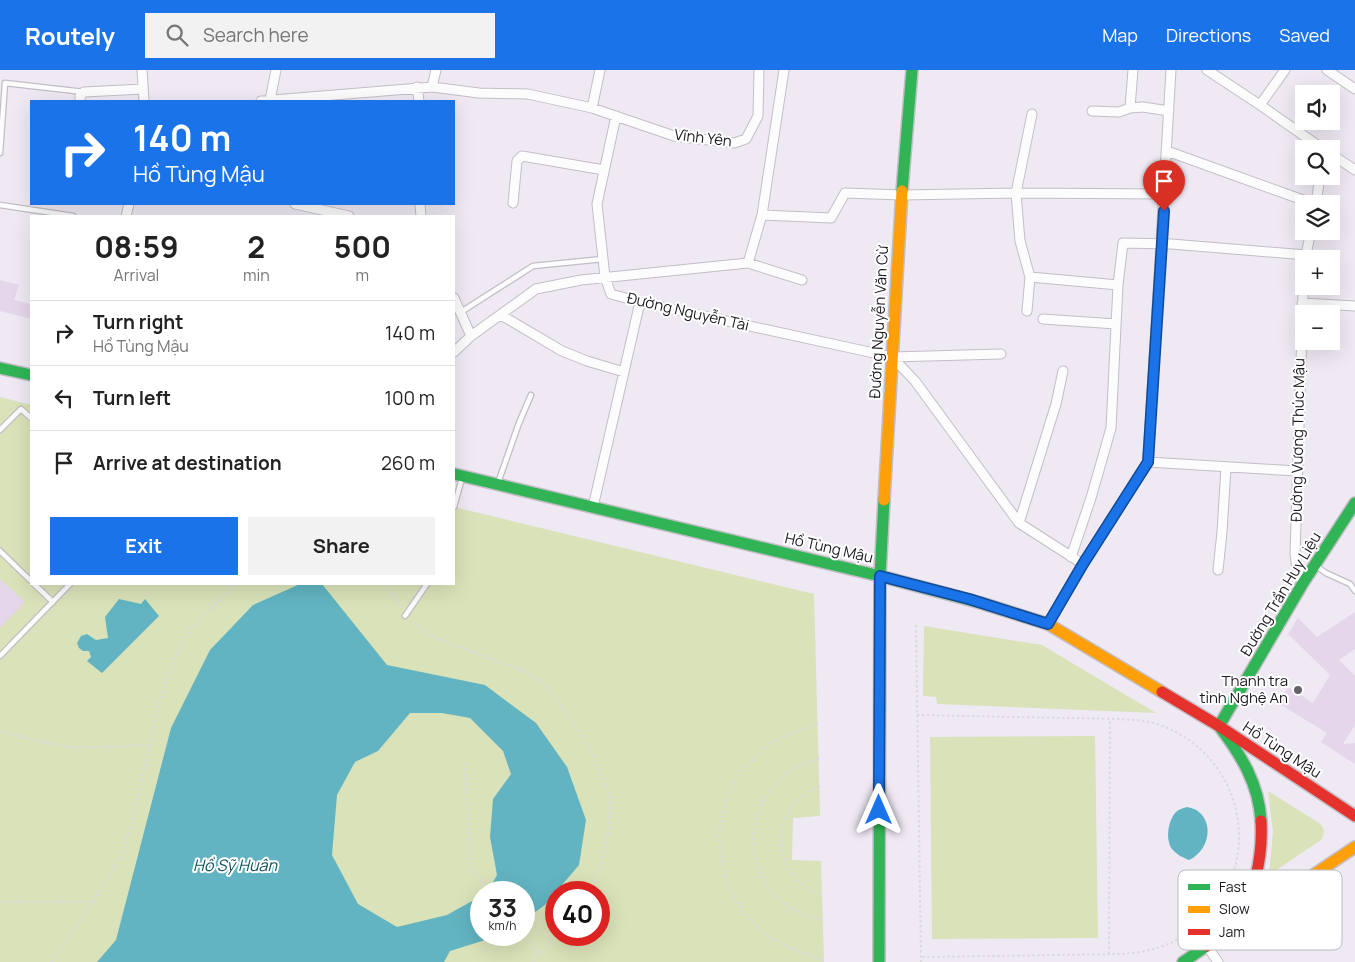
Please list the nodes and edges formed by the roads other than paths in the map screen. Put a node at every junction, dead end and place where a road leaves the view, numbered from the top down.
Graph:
1 (142, 70) edge
2 (276, 70) edge
3 (436, 70) edge
4 (600, 70) edge
5 (759, 70) edge
6 (784, 70) edge
7 (912, 70) edge
8 (1133, 70) edge
9 (1171, 70) edge
10 (1207, 70) edge
11 (1285, 70) edge
12 (1327, 70) edge
13 (417, 87) junction
14 (432, 87) junction
15 (143, 89) junction
16 (1355, 89) edge
17 (84, 92) junction
18 (80, 100) edge
19 (144, 100) edge
20 (265, 100) edge
21 (419, 100) edge
22 (1260, 105) junction
23 (592, 108) junction
24 (1130, 108) junction
25 (1092, 111) dead end
26 (1169, 111) junction
27 (1032, 114) dead end
28 (616, 116) junction
29 (1310, 140) edge
30 (1167, 152) junction
31 (0, 153) edge
32 (1340, 160) edge
33 (604, 170) junction
34 (1355, 170) edge
35 (1016, 193) junction
36 (1165, 194) junction
37 (902, 195) junction
38 (1295, 197) edge
39 (513, 203) dead end
40 (0, 205) edge
41 (300, 205) edge
42 (66, 215) edge
43 (344, 215) edge
44 (762, 215) junction
45 (1161, 244) junction
46 (1295, 256) edge
47 (603, 259) junction
48 (748, 263) junction
49 (605, 277) junction
50 (1030, 277) junction
51 (802, 280) dead end
52 (1118, 285) junction
53 (1302, 295) edge
54 (455, 300) edge
55 (640, 302) junction
56 (1302, 303) junction
57 (1355, 306) edge
58 (1027, 311) dead end
59 (460, 312) junction
60 (501, 315) junction
61 (1043, 319) dead end
62 (1116, 324) junction
63 (471, 336) junction
64 (455, 351) edge
65 (1001, 354) dead end
66 (892, 357) junction
67 (0, 368) edge
68 (1062, 371) dead end
69 (624, 372) junction
70 (30, 375) edge
71 (531, 395) dead end
72 (30, 417) edge
73 (0, 430) edge
74 (1148, 462) junction
75 (1226, 467) junction
76 (1297, 471) junction
77 (458, 475) edge
78 (498, 485) junction
79 (455, 499) edge
80 (1355, 503) edge
81 (593, 507) junction
82 (1019, 523) junction
83 (0, 551) edge
84 (1071, 557) junction
85 (1083, 564) junction
86 (1315, 565) junction
87 (1218, 570) dead end
88 (880, 576) junction
89 (30, 580) edge
90 (1355, 580) edge
91 (1303, 583) junction
92 (1350, 584) junction
93 (35, 585) edge
94 (69, 585) edge
95 (426, 585) edge
96 (1355, 590) edge
97 (53, 602) junction
98 (405, 616) road end
99 (1048, 624) junction
100 (0, 656) edge
101 (1219, 726) junction
102 (1355, 816) edge
103 (1355, 847) edge
104 (1258, 870) edge
105 (1321, 870) edge
106 (1201, 950) edge
107 (1210, 950) edge
108 (879, 962) edge
109 (1183, 962) edge
110 (1218, 962) edge

1 - 15 street
2 - 20 street
3 - 14 street
4 - 23 street
5 - 28 street, Vĩnh Yên
6 - 44 street
7 - 37 main road, Đường Nguyễn Văn Cừ
8 - 24 street
9 - 26 street
10 - 22 street
11 - 22 street
12 - 16 street
13 - 14 street, Vĩnh Yên
13 - 20 street, Vĩnh Yên
13 - 21 street
14 - 23 street, Vĩnh Yên
15 - 17 street
15 - 19 street
17 - 18 street
17 - 31 lane
22 - 29 street
23 - 28 street, Vĩnh Yên
24 - 25 street
24 - 26 street
26 - 30 street
27 - 35 street
28 - 33 street
30 - 36 street
30 - 38 street
32 - 34 street
33 - 39 street
33 - 47 street
35 - 36 street
35 - 37 street
35 - 50 street
36 - 45 street
37 - 44 street
37 - 66 main road, Đường Nguyễn Văn Cừ
40 - 42 lane
41 - 43 street
44 - 48 street
45 - 46 street
45 - 52 street
45 - 74 street
47 - 49 street
47 - 59 lane
48 - 49 street
48 - 51 street
49 - 55 street, Đường Nguyễn Tài
49 - 60 street
50 - 52 street
50 - 58 street
52 - 62 street
53 - 56 street, Đường Vương Thúc Mậu
54 - 59 street
55 - 66 street, Đường Nguyễn Tài
55 - 69 street
56 - 57 street
56 - 76 street, Đường Vương Thúc Mậu
59 - 63 street
60 - 63 street
60 - 69 street
61 - 62 street
62 - 84 street
63 - 64 street
65 - 66 street, Đường Nguyễn Tài
66 - 82 street
66 - 88 main road, Đường Nguyễn Văn Cừ
67 - 70 main road
68 - 82 street
69 - 81 street
71 - 78 lane
72 - 73 lane
74 - 75 street
74 - 85 street
75 - 76 street
75 - 87 street
76 - 91 street, Đường Vương Thúc Mậu
77 - 78 main road, Hồ Tùng Mậu
77 - 79 lane
78 - 81 main road, Hồ Tùng Mậu
80 - 86 main road, Đường Trần Huy Liệu
81 - 88 main road, Hồ Tùng Mậu
82 - 84 street
83 - 89 lane
84 - 85 street
85 - 99 street
86 - 91 main road, Đường Trần Huy Liệu
86 - 92 lane
88 - 99 main road, Hồ Tùng Mậu
88 - 108 main road, Đường Nguyễn Văn Cừ
90 - 92 lane
91 - 101 main road, Đường Trần Huy Liệu
92 - 96 lane
93 - 97 lane
94 - 97 lane
95 - 98 lane
97 - 100 lane
99 - 101 main road, Hồ Tùng Mậu
101 - 102 main road, Hồ Tùng Mậu
101 - 104 main road
103 - 105 main road
106 - 109 main road
107 - 110 street

